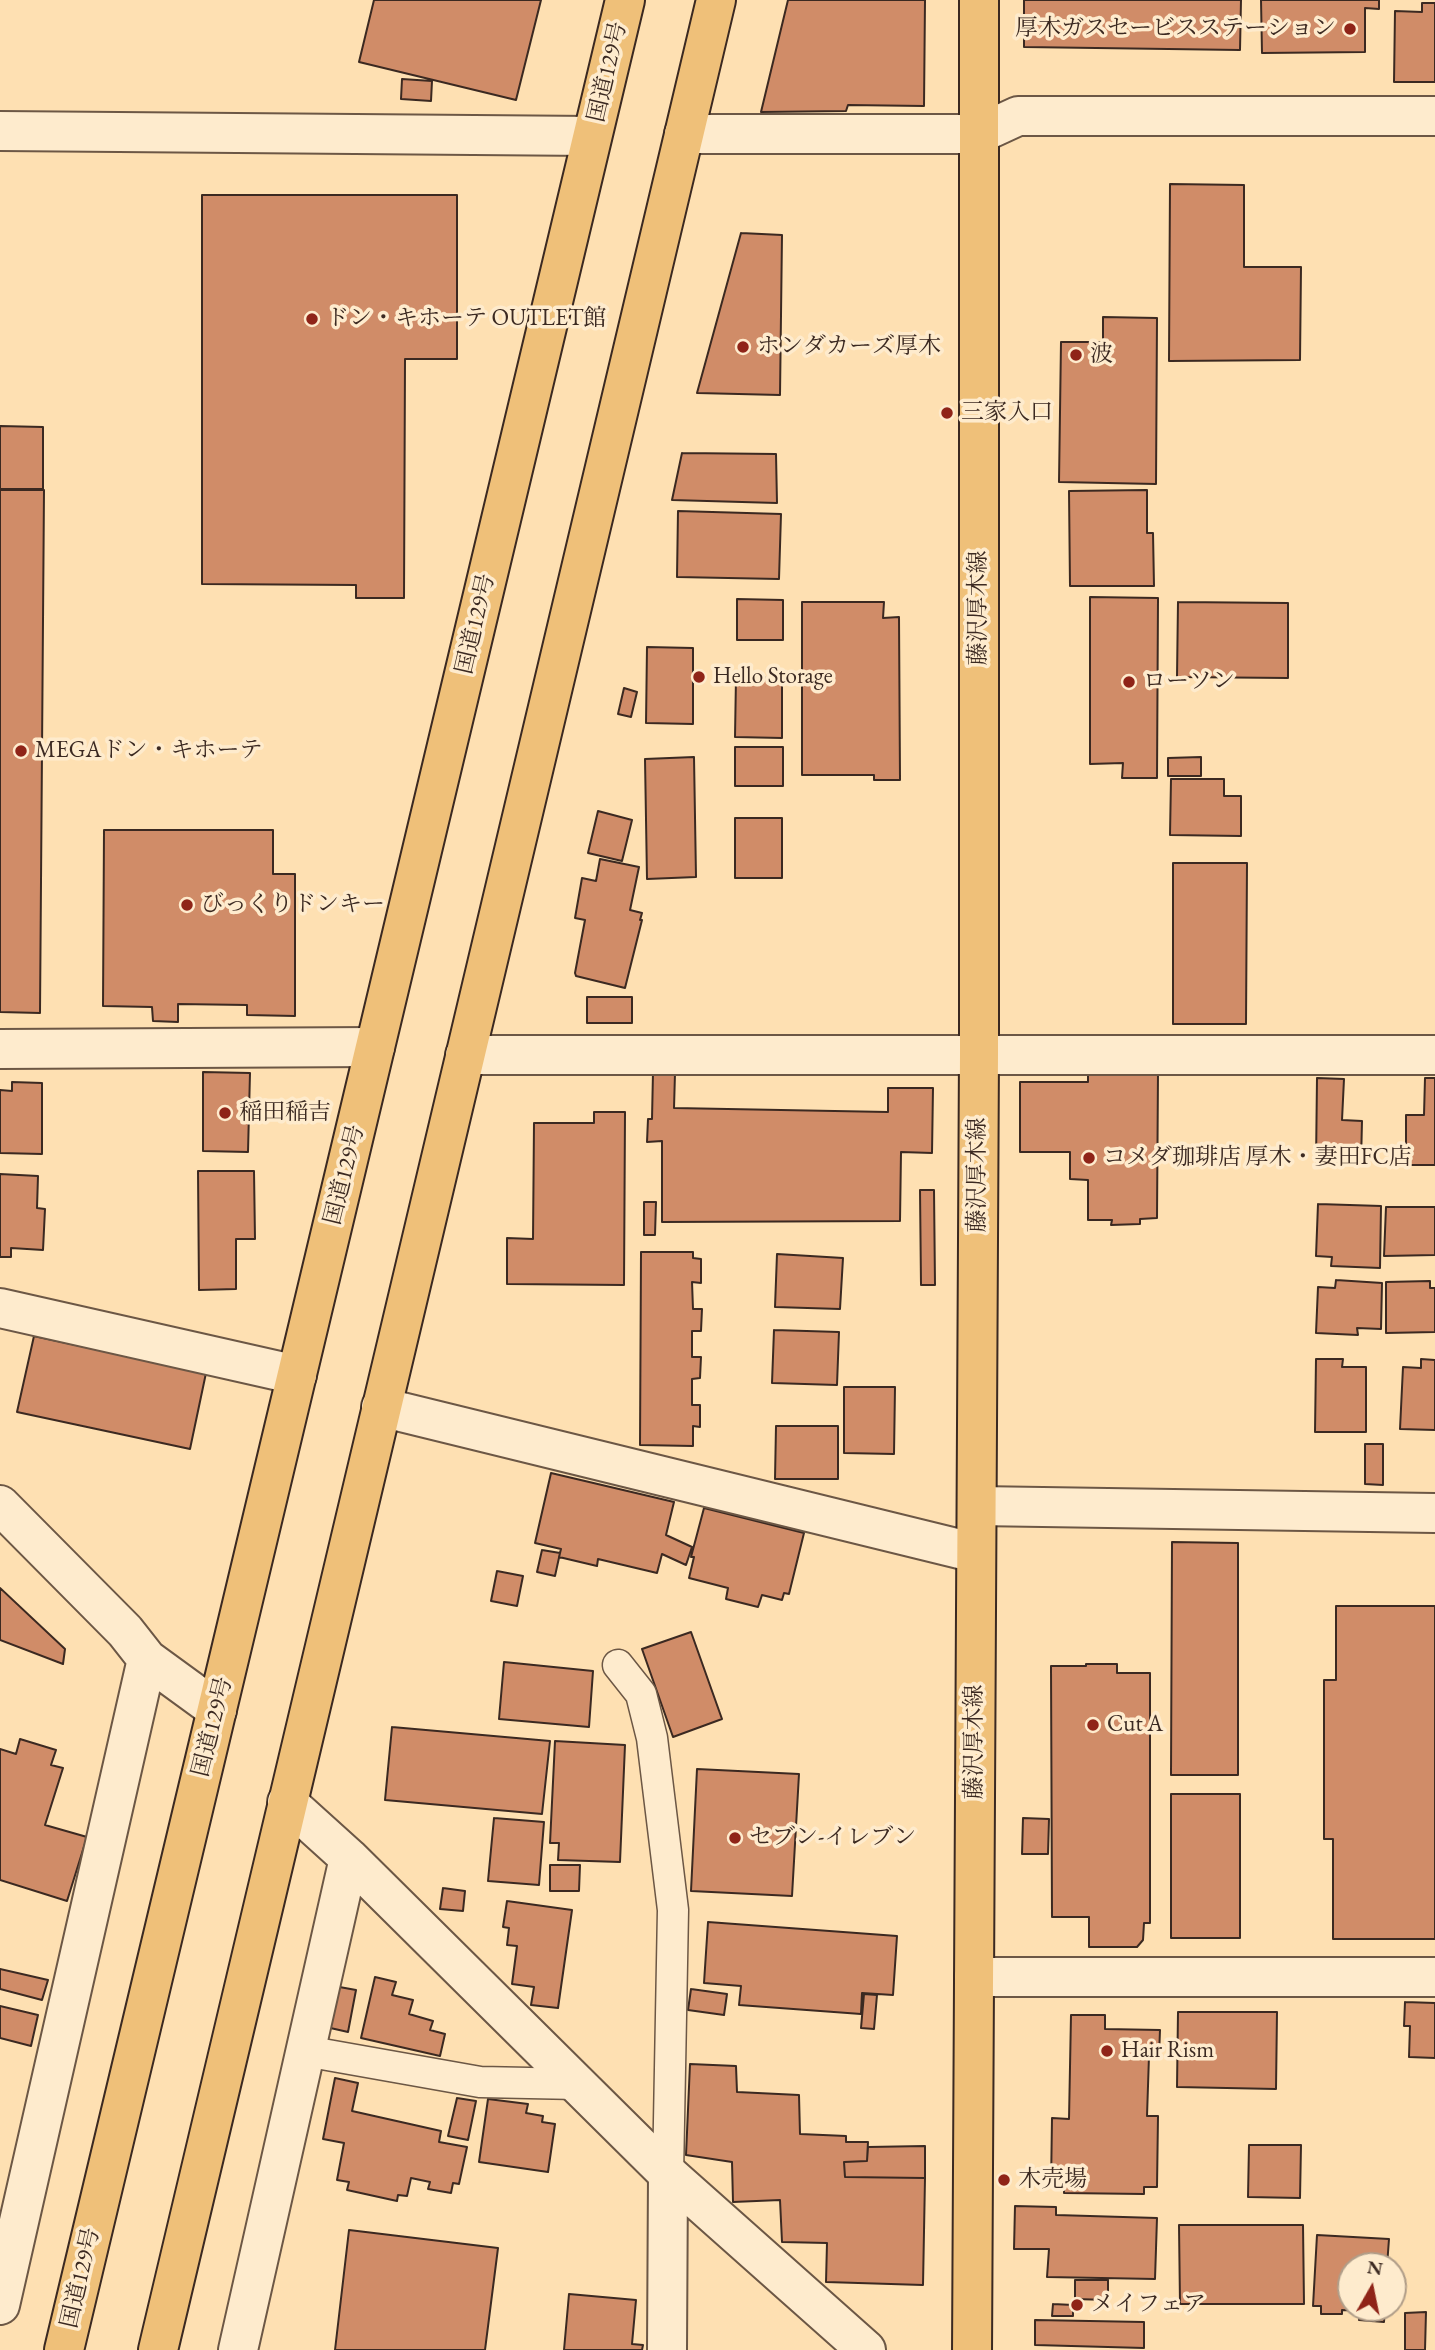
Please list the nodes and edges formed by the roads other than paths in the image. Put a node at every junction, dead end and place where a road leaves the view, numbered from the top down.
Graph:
1 (625, 0) edge
2 (716, 0) edge
3 (979, 0) edge
4 (1435, 116) edge
5 (0, 131) edge
6 (684, 134) junction
7 (979, 134) junction
8 (592, 136) junction
9 (375, 1048) junction
10 (0, 1049) edge
11 (979, 1054) junction
12 (465, 1055) junction
13 (1435, 1055) edge
14 (0, 1308) edge
15 (297, 1375) junction
16 (381, 1407) junction
17 (0, 1505) edge
18 (976, 1506) junction
19 (1435, 1513) edge
20 (976, 1553) junction
21 (147, 1659) junction
22 (618, 1665) dead end
23 (218, 1710) junction
24 (287, 1802) junction
25 (349, 1858) junction
26 (974, 1977) junction
27 (1435, 1977) edge
28 (305, 2050) junction
29 (578, 2084) junction
30 (668, 2174) junction
31 (5, 2262) edge
32 (0, 2305) edge
33 (64, 2350) edge
34 (158, 2350) edge
35 (238, 2350) edge
36 (667, 2350) edge
37 (866, 2350) edge
38 (972, 2350) edge

1 - 8 main road, 国道129号
2 - 6 main road
3 - 7 main road, 藤沢厚木線
4 - 7 street
5 - 8 street
6 - 7 street
6 - 12 main road
7 - 11 main road, 藤沢厚木線
8 - 9 main road, 国道129号
9 - 10 street
9 - 15 main road, 国道129号
11 - 12 street
11 - 13 street
11 - 18 main road, 藤沢厚木線
12 - 16 main road
14 - 15 street
15 - 23 main road, 国道129号
16 - 20 street
16 - 24 main road
17 - 21 street
18 - 19 street
18 - 20 main road, 藤沢厚木線
20 - 26 main road, 藤沢厚木線
21 - 23 street
21 - 31 street
22 - 30 lane
23 - 33 main road, 国道129号
24 - 25 street
24 - 34 main road
25 - 28 street
25 - 29 street
26 - 27 street
26 - 38 main road, 藤沢厚木線
28 - 29 lane
28 - 35 street
29 - 30 street
30 - 36 street
30 - 37 street
31 - 32 street

